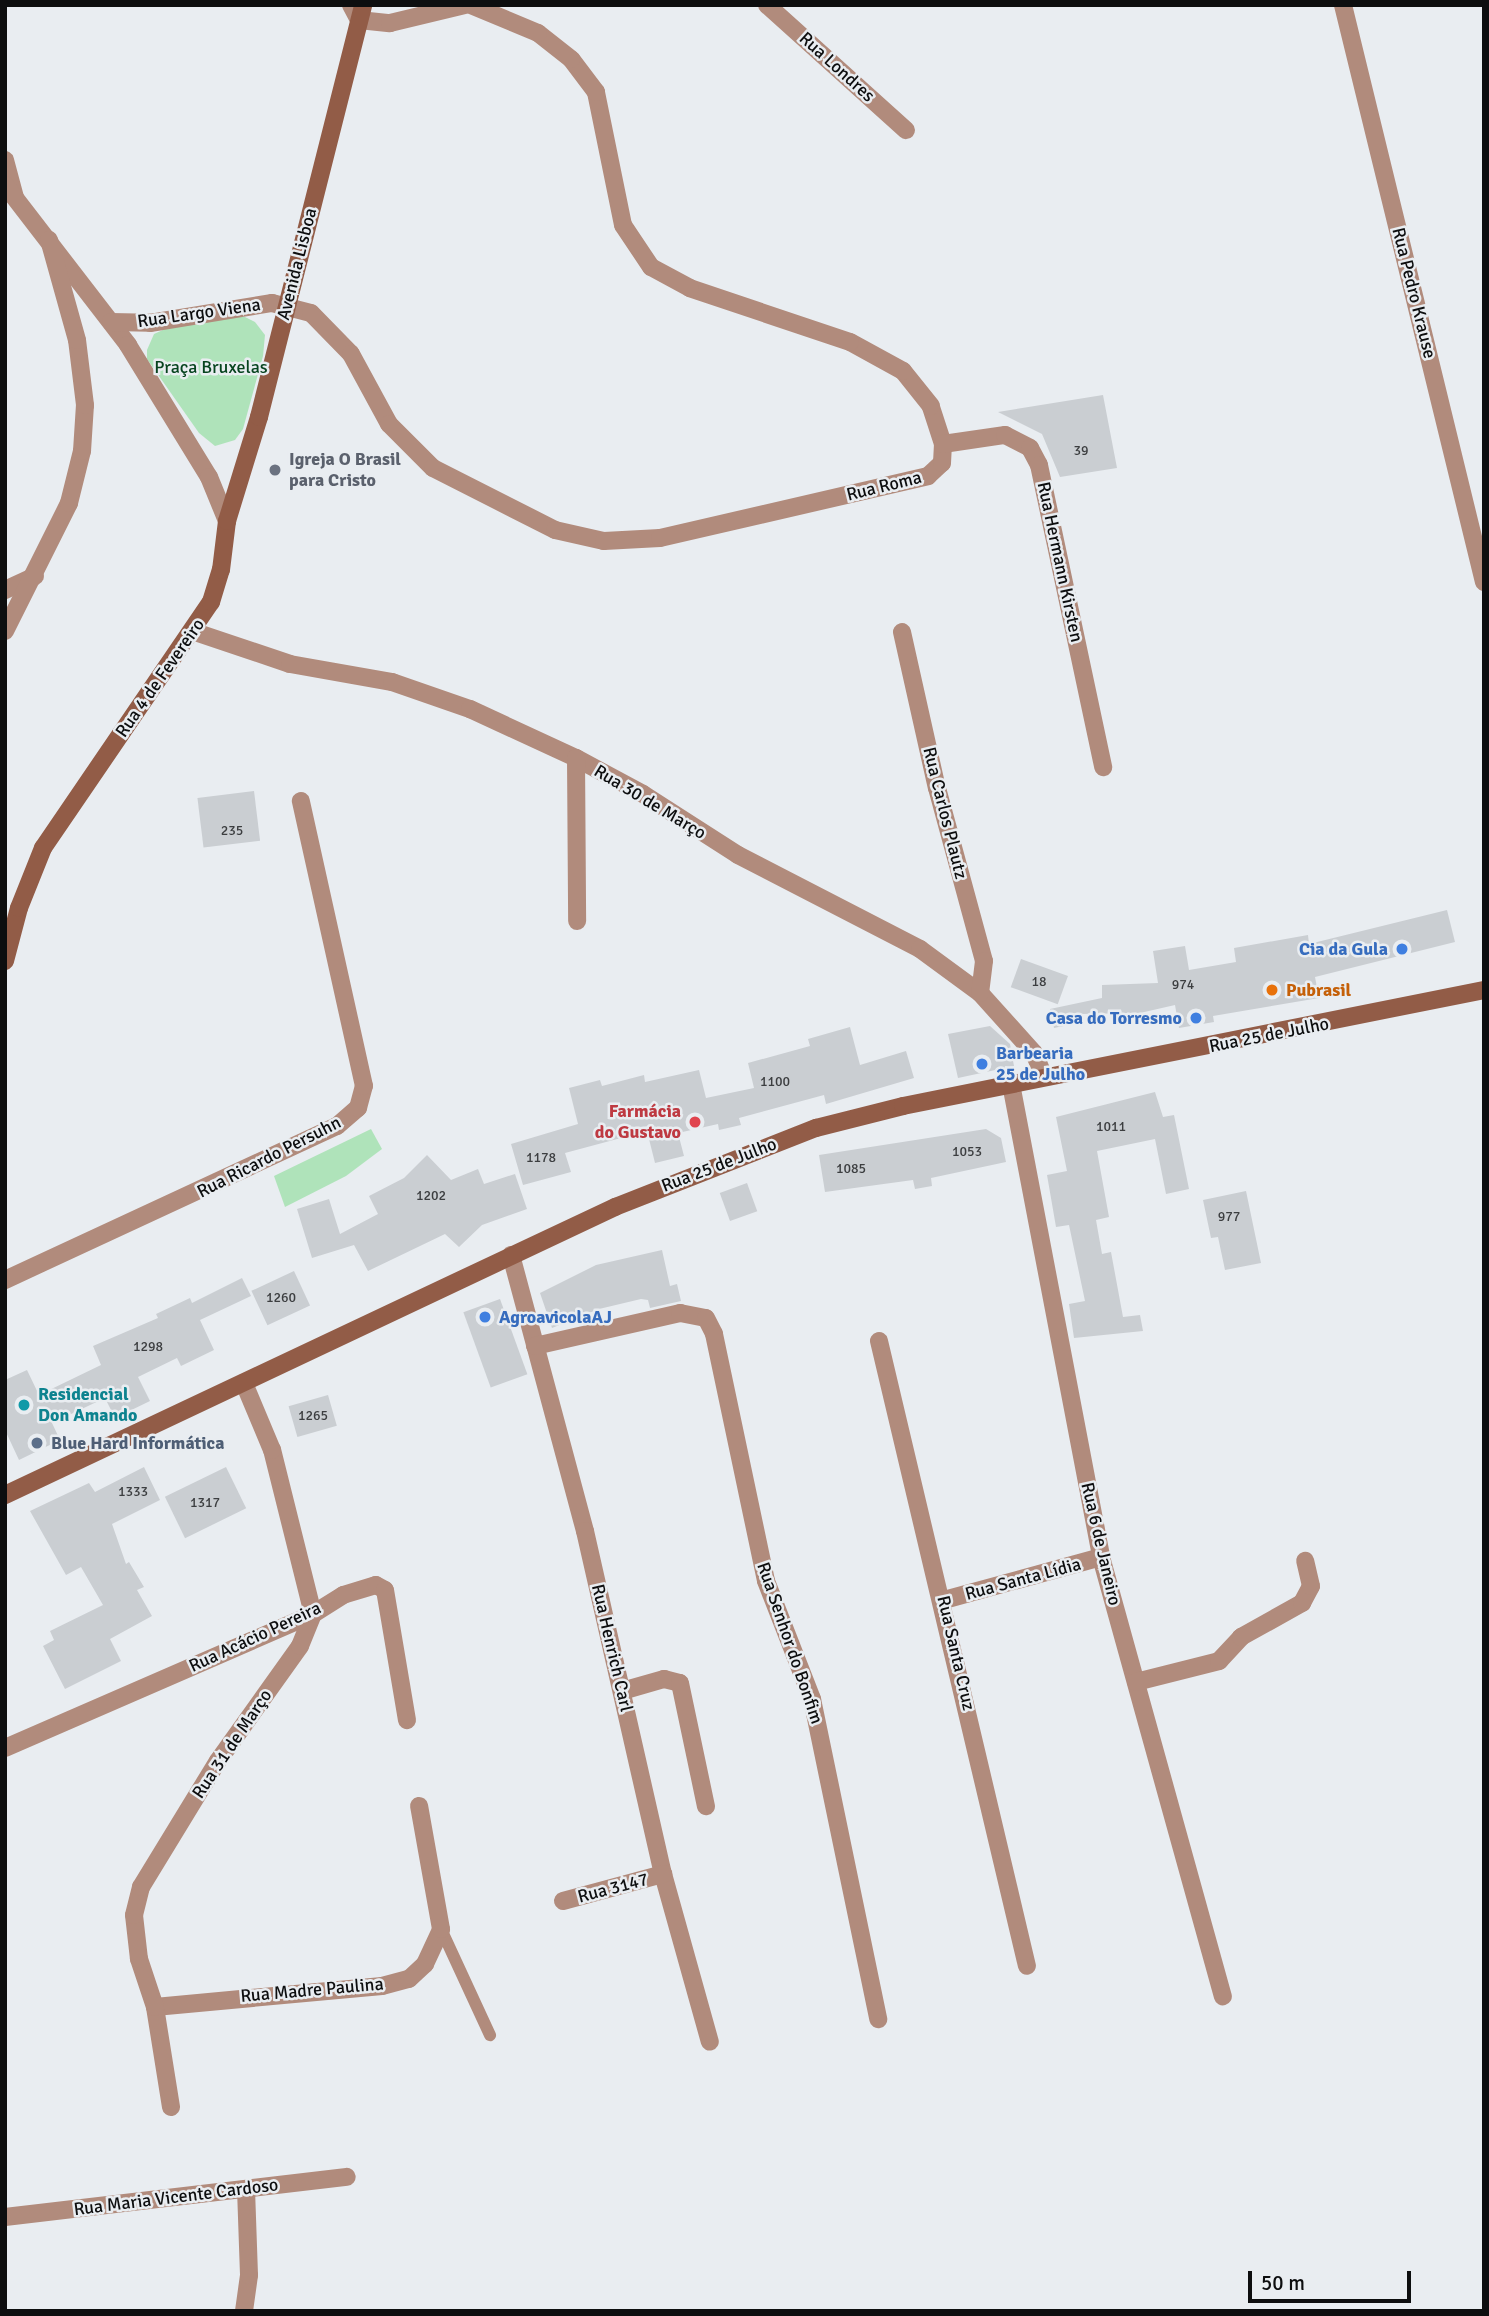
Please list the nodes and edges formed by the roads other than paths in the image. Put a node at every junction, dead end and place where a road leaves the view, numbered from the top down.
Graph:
1 (465, 5) edge
2 (471, 5) edge
3 (767, 5) edge
4 (1343, 5) edge
5 (357, 10) edge
6 (906, 130) dead end
7 (5, 160) edge
8 (10, 191) edge
9 (49, 240) junction
10 (287, 304) junction
11 (111, 322) junction
12 (943, 444) junction
13 (227, 521) junction
14 (35, 576) junction
15 (1484, 582) edge
16 (5, 590) edge
17 (5, 632) edge
18 (195, 632) junction
19 (902, 632) dead end
20 (576, 758) junction
21 (1103, 767) dead end
22 (302, 801) dead end
23 (578, 921) dead end
24 (5, 961) edge
25 (1484, 989) edge
26 (980, 993) junction
27 (1044, 1077) junction
28 (1011, 1084) junction
29 (511, 1255) junction
30 (5, 1280) edge
31 (879, 1340) dead end
32 (535, 1346) junction
33 (244, 1383) junction
34 (5, 1495) edge
35 (1101, 1558) junction
36 (1305, 1561) dead end
37 (944, 1600) junction
38 (313, 1614) junction
39 (1136, 1682) junction
40 (622, 1691) junction
41 (407, 1720) dead end
42 (5, 1748) edge
43 (419, 1806) dead end
44 (706, 1806) dead end
45 (663, 1874) junction
46 (563, 1901) dead end
47 (441, 1929) junction
48 (1027, 1966) dead end
49 (1223, 1996) dead end
50 (155, 2007) junction
51 (878, 2018) dead end
52 (490, 2035) dead end
53 (710, 2042) dead end
54 (171, 2107) dead end
55 (347, 2177) dead end
56 (246, 2189) junction
57 (5, 2217) edge
58 (244, 2311) edge

1 - 5 street
2 - 12 street
3 - 6 street, Rua Londres
4 - 15 street, Rua Pedro Krause
5 - 10 main road, Avenida Lisboa
7 - 8 street
8 - 9 street, Rua 4 de Fevereiro
9 - 11 street, Rua 4 de Fevereiro
9 - 14 street
10 - 11 street, Rua Largo Viena
10 - 12 street, Rua Roma
10 - 13 main road, Avenida Lisboa
11 - 13 street, Rua 4 de Fevereiro
12 - 21 street, Rua Hermann Kirsten
13 - 18 main road, Rua 4 de Fevereiro
14 - 16 street
14 - 17 street
18 - 20 street, Rua 30 de Março
18 - 24 main road, Rua 4 de Fevereiro
19 - 26 street, Rua Carlos Plautz
20 - 23 street
20 - 26 street, Rua 30 de Março
22 - 30 street, Rua Ricardo Persuhn
25 - 27 main road, Rua 25 de Julho
26 - 27 street, Rua 30 de Março
27 - 28 main road, Rua 25 de Julho
28 - 29 main road, Rua 25 de Julho
28 - 35 street, Rua 6 de Janeiro
29 - 32 street, Rua Henrich Carl
29 - 33 main road, Rua 25 de Julho
31 - 37 street, Rua Santa Cruz
32 - 40 street, Rua Henrich Carl
32 - 51 street, Rua Senhor do Bonfim
33 - 34 main road, Rua 25 de Julho
33 - 38 street
35 - 37 street, Rua Santa Lídia
35 - 39 street, Rua 6 de Janeiro
36 - 39 street
37 - 48 street, Rua Santa Cruz
38 - 41 street, Rua Acácio Pereira
38 - 42 street, Rua Acácio Pereira
38 - 50 street, Rua 31 de Março
39 - 49 street, Rua 6 de Janeiro
40 - 44 street
40 - 45 street, Rua Henrich Carl
43 - 47 street
45 - 46 street, Rua 3147
45 - 53 street, Rua Henrich Carl
47 - 50 street, Rua Madre Paulina
47 - 52 lane
50 - 54 street, Rua 31 de Março
55 - 56 street, Rua Maria Vicente Cardoso
56 - 57 street, Rua Maria Vicente Cardoso
56 - 58 street

